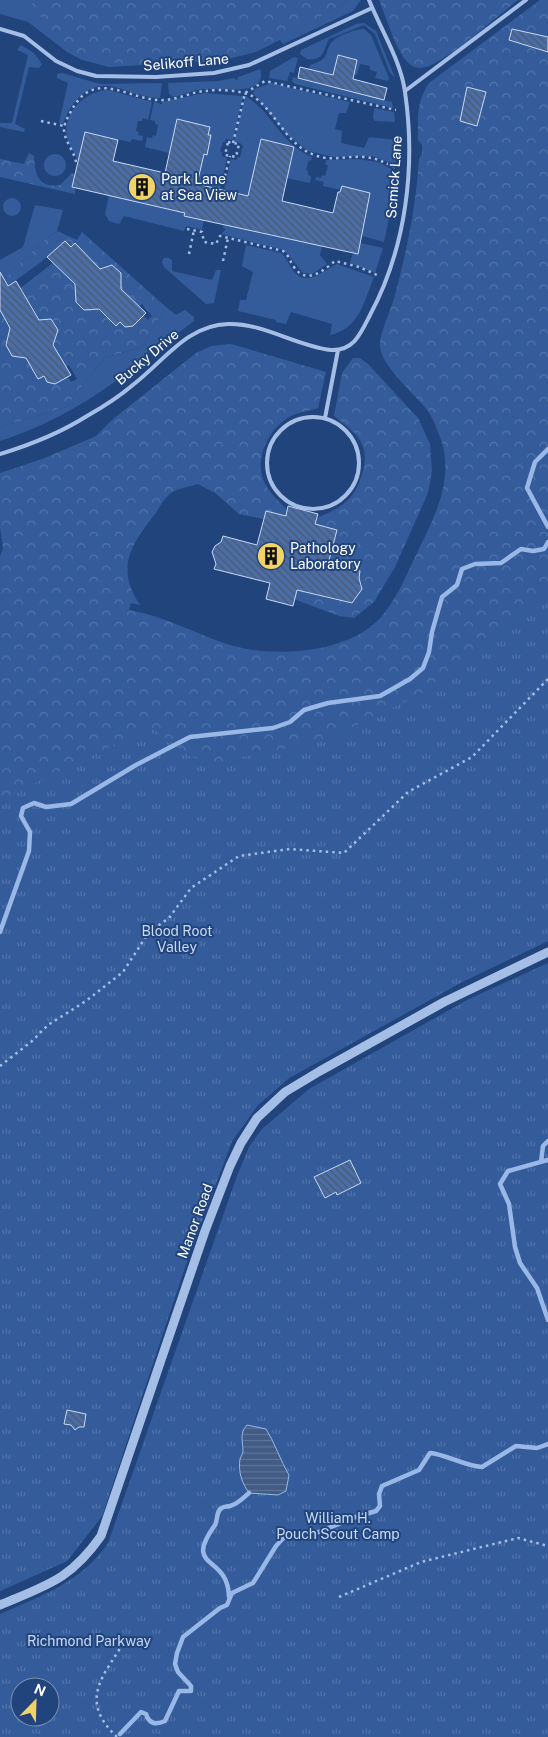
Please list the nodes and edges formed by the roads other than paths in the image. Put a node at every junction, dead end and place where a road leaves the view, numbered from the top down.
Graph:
1 (369, 0) edge
2 (526, 0) edge
3 (372, 8) junction
4 (0, 29) edge
5 (405, 91) junction
6 (346, 348) joint
7 (338, 350) junction
8 (325, 418) junction
9 (0, 454) edge
10 (548, 952) edge
11 (0, 1605) edge

1 - 3 lane, Scmick Lane
2 - 5 lane
3 - 4 lane, Selikoff Lane
3 - 5 lane, Scmick Lane
5 - 6 lane, Scmick Lane
6 - 7 lane, Bucky Drive
7 - 8 lane
7 - 9 lane, Bucky Drive
8 - 8 lane
10 - 11 street, Manor Road

